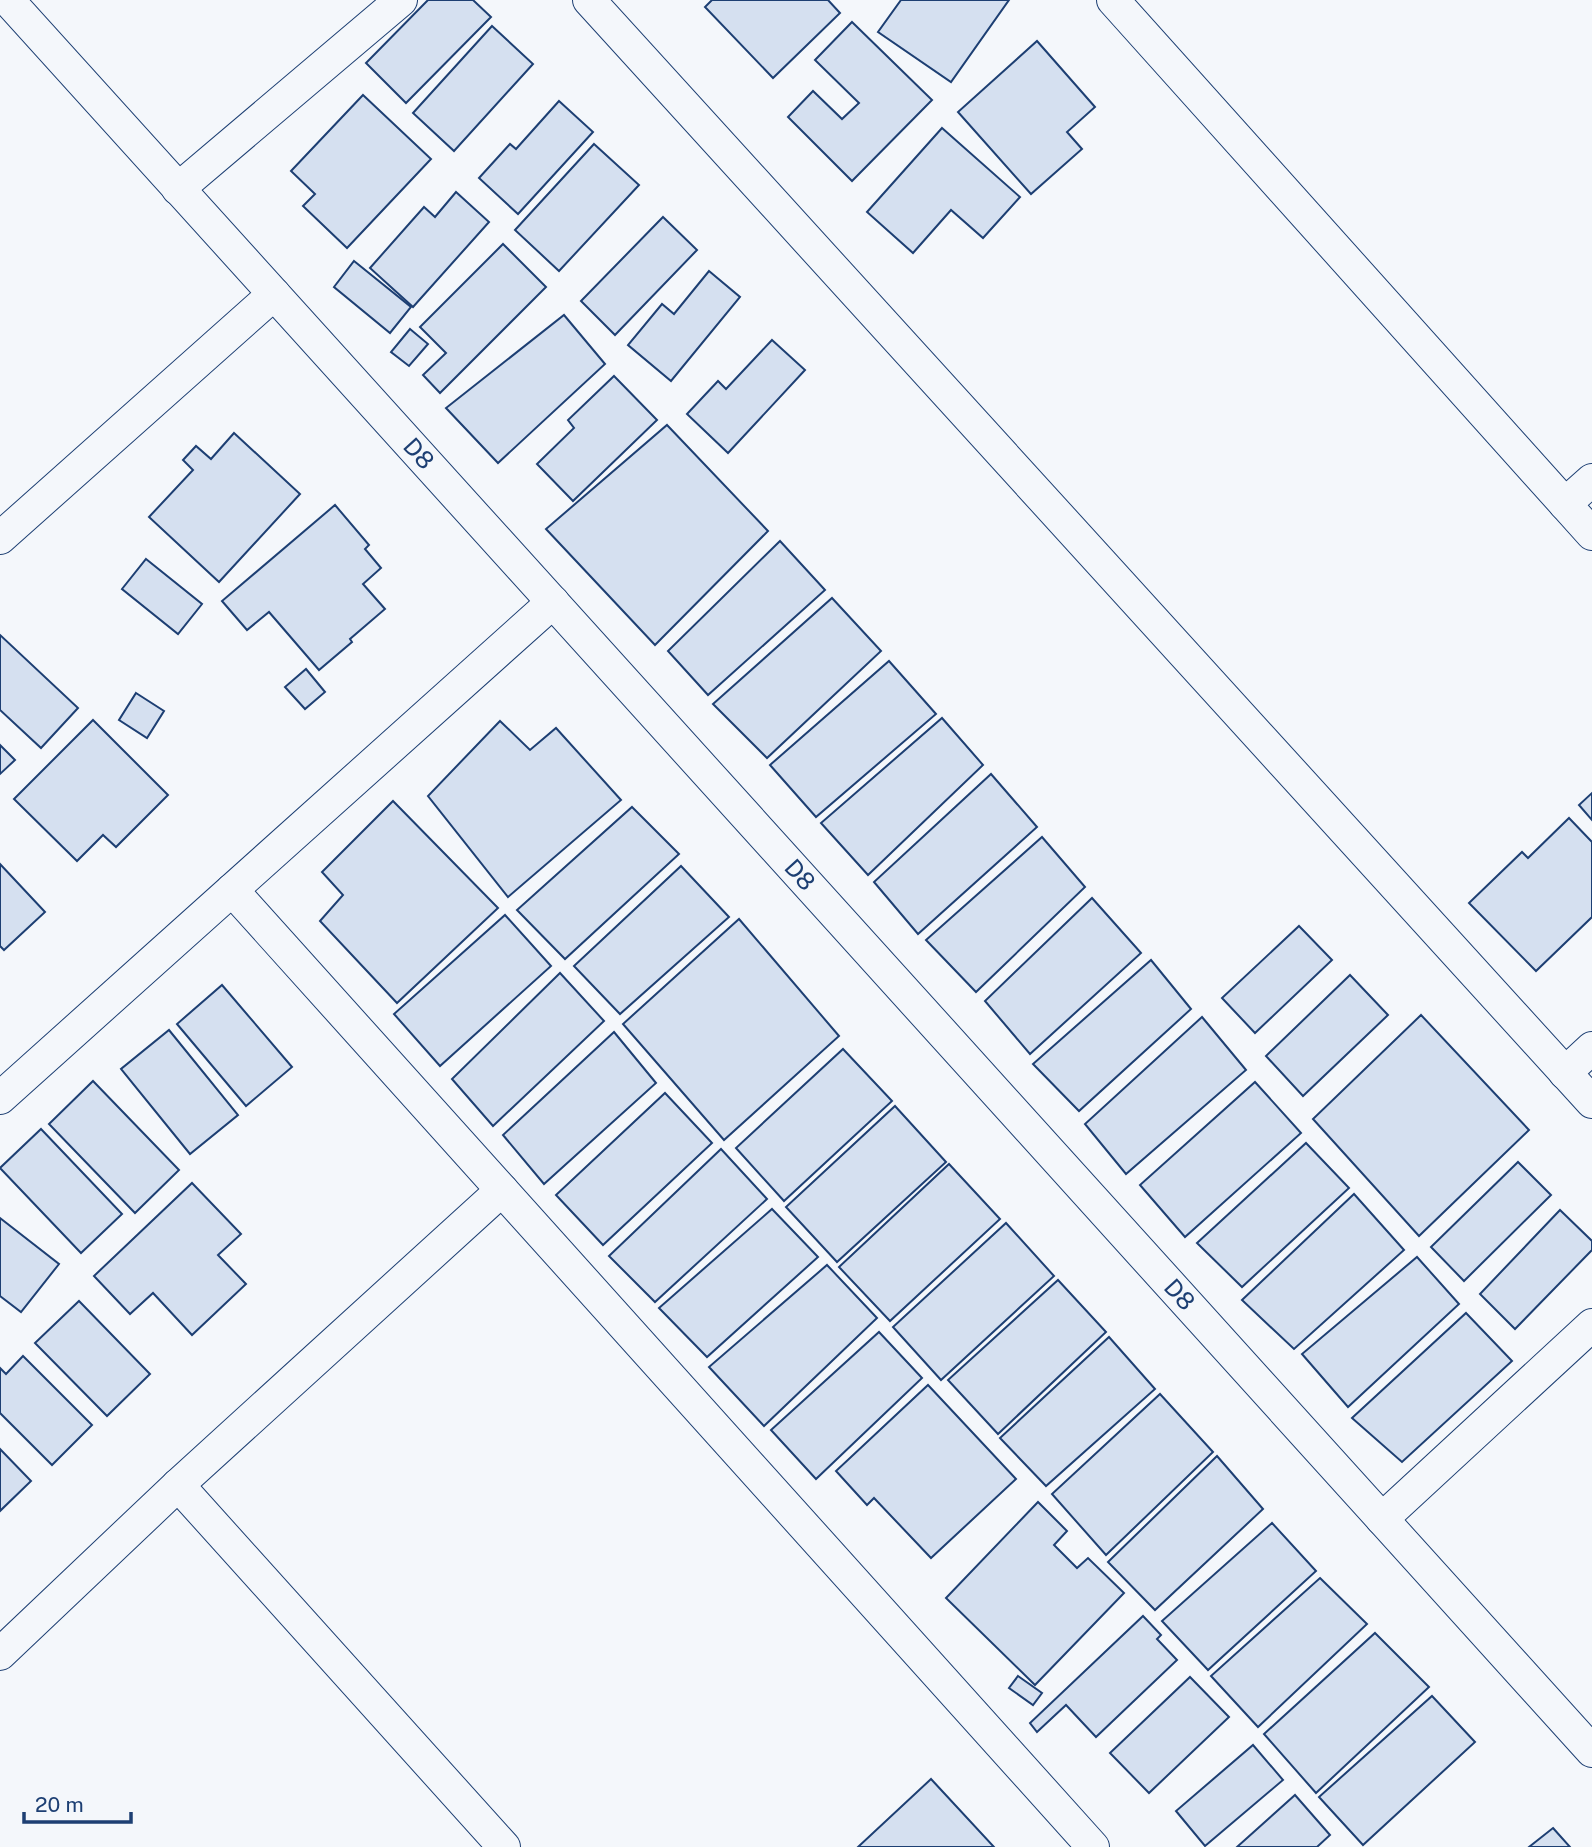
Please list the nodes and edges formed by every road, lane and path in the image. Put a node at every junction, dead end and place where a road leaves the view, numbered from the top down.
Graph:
1 (8, 0) edge
2 (401, 0) edge
3 (589, 0) edge
4 (1113, 0) edge
5 (178, 189) junction
6 (274, 294) junction
7 (1592, 480) edge
8 (1565, 504) junction
9 (1592, 534) edge
10 (0, 538) edge
11 (553, 602) junction
12 (232, 890) junction
13 (1592, 1048) edge
14 (1565, 1073) junction
15 (0, 1098) edge
16 (1592, 1102) edge
17 (502, 1190) junction
18 (1592, 1325) edge
19 (178, 1485) junction
20 (1382, 1519) junction
21 (0, 1654) edge
22 (1592, 1751) edge
23 (504, 1847) edge
24 (1093, 1847) edge

1 - 5 street, D8
2 - 5 street
3 - 14 street
4 - 8 street
5 - 6 street, D8
6 - 10 street
6 - 11 street, D8
7 - 8 street
8 - 9 street
11 - 12 street
11 - 20 street, D8
12 - 15 street
12 - 17 street
13 - 14 street
14 - 16 street
17 - 19 street
17 - 24 street
18 - 20 street
19 - 21 street
19 - 23 street
20 - 22 street, D8

